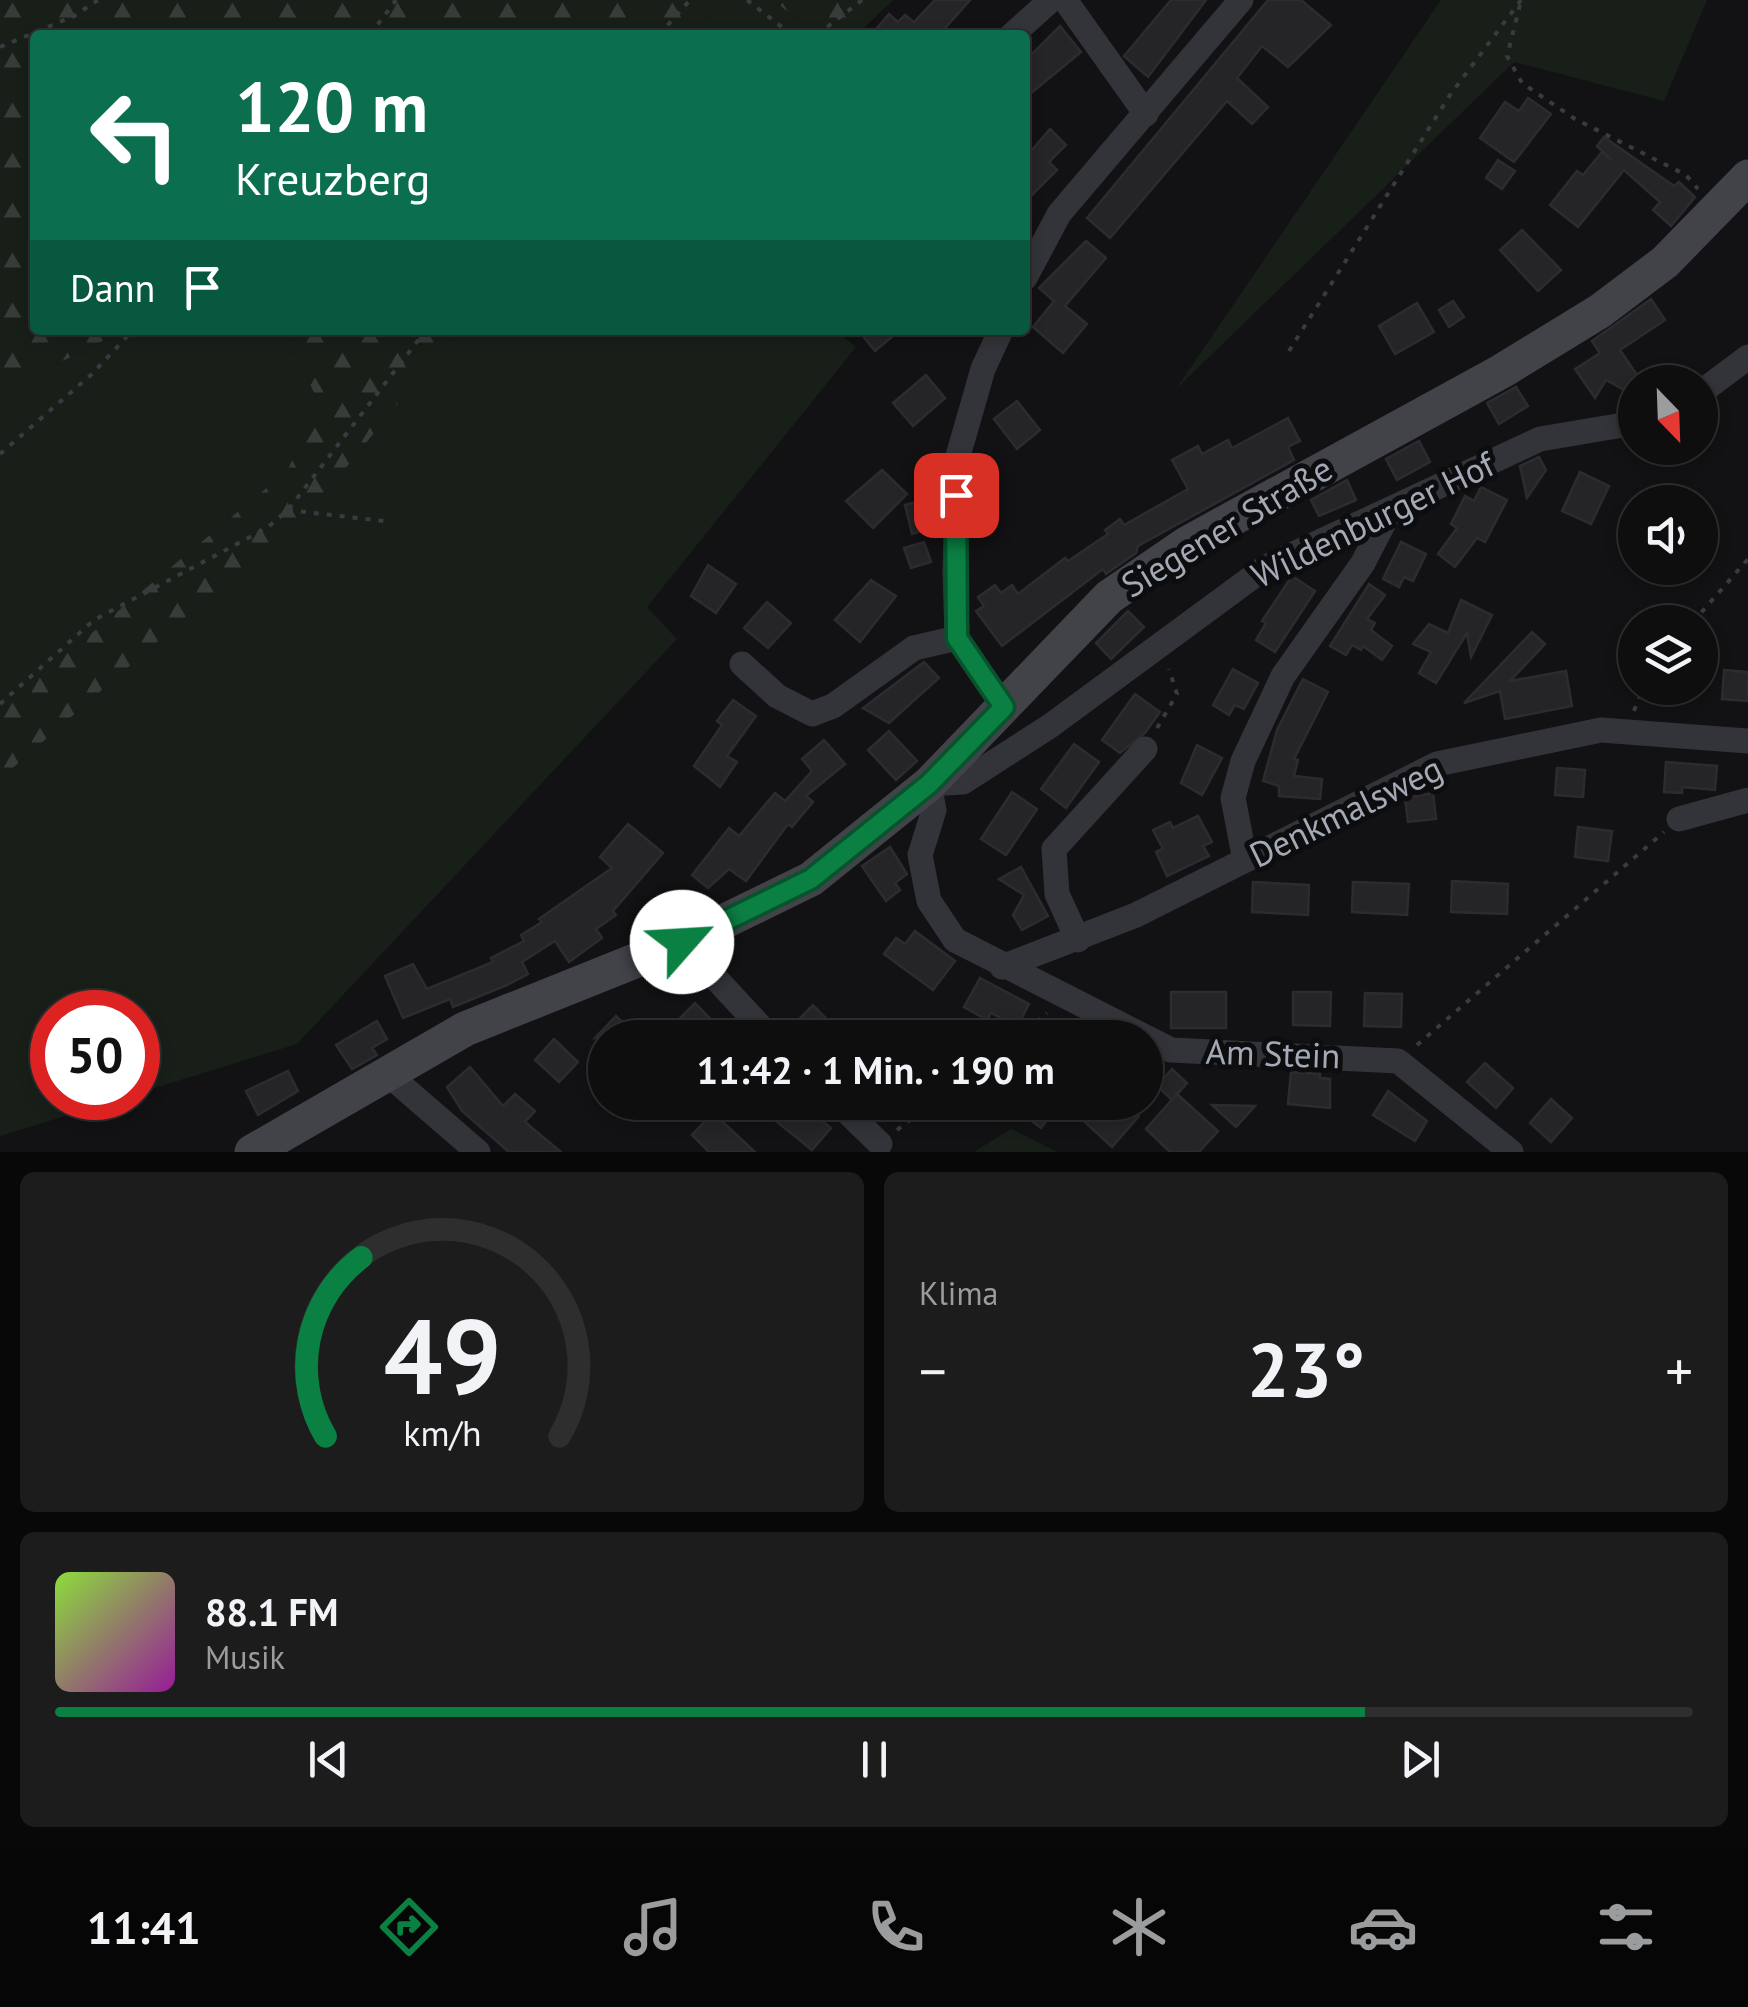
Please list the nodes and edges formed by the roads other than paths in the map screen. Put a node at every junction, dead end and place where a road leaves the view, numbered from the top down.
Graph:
1 (1051, 0) edge
2 (1065, 0) edge
3 (1241, 0) edge
4 (1018, 30) edge
5 (1146, 114) junction
6 (1748, 177) edge
7 (1030, 269) edge
8 (999, 335) edge
9 (1748, 356) edge
10 (1718, 380) edge
11 (1618, 426) edge
12 (1391, 510) junction
13 (957, 638) junction
14 (742, 664) dead end
15 (1004, 707) junction
16 (1748, 741) edge
17 (1144, 749) road end
18 (929, 784) junction
19 (1748, 800) edge
20 (1679, 819) road end
21 (1245, 860) junction
22 (1078, 940) junction
23 (682, 942) junction
24 (1002, 966) junction
25 (754, 1020) edge
26 (389, 1075) junction
27 (855, 1120) edge
28 (880, 1144) road end
29 (252, 1152) edge
30 (478, 1152) edge
31 (1511, 1152) edge

1 - 4 street
2 - 5 street
3 - 5 street
5 - 7 street
6 - 15 main road, Siegener Straße
8 - 13 street
9 - 10 street
11 - 12 street, Wildenburger Hof
12 - 18 street, Wildenburger Hof
12 - 21 street
13 - 14 street
13 - 15 street
15 - 18 main road, Siegener Straße
16 - 21 street, Denkmalsweg
17 - 22 street
18 - 23 main road, Siegener Straße
18 - 24 street, Am Stein
19 - 20 street
21 - 22 street, Denkmalsweg
22 - 24 street, Denkmalsweg
23 - 25 street
23 - 26 main road, Siegener Straße
24 - 31 street, Am Stein
26 - 29 main road, Siegener Straße
26 - 30 street
27 - 28 street

